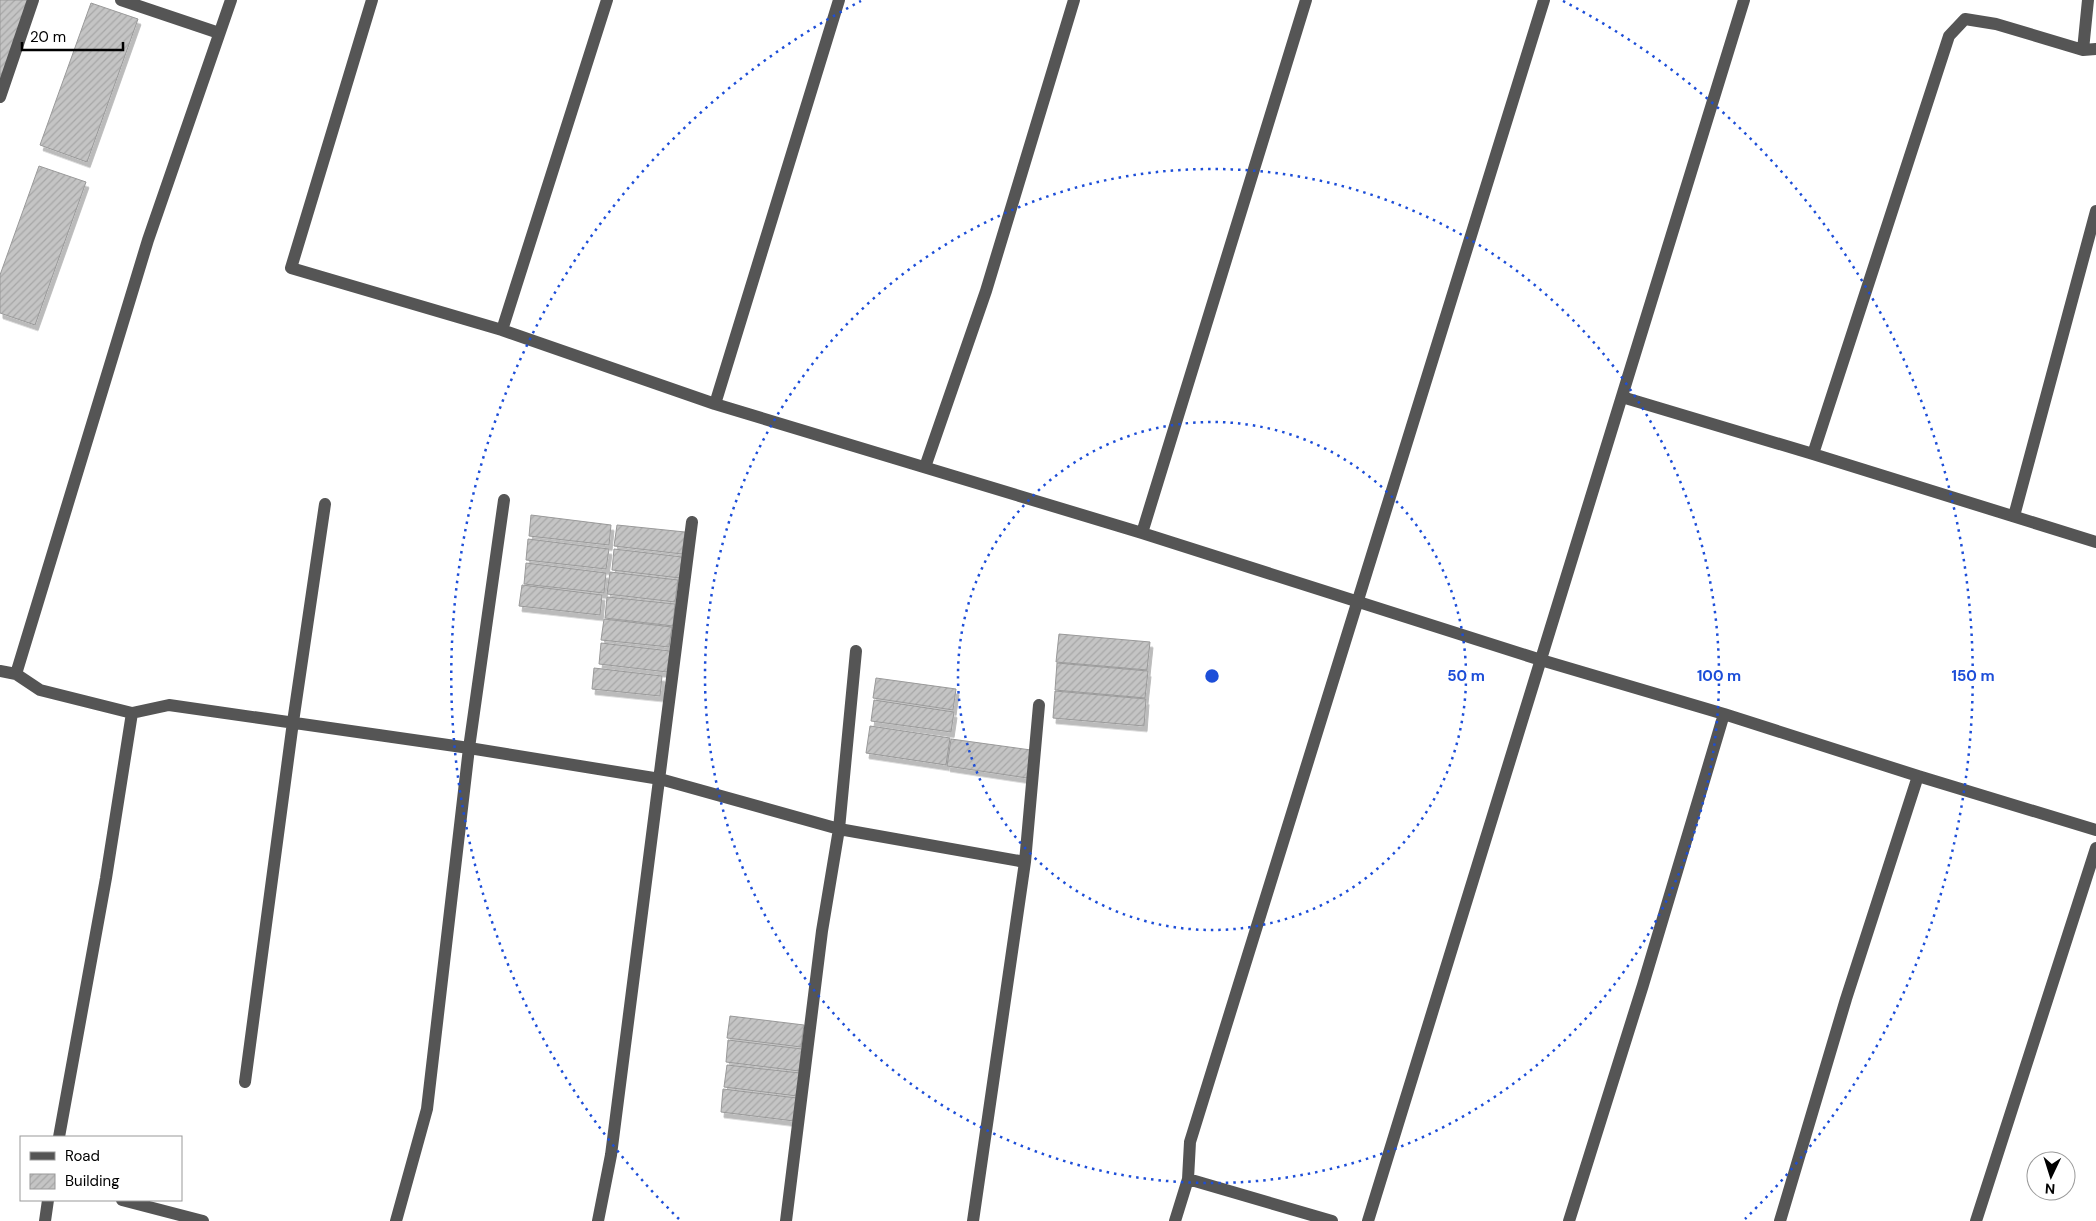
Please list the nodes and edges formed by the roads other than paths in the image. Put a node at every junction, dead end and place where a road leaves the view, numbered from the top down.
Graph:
1 (33, 0) edge
2 (121, 0) edge
3 (231, 0) edge
4 (372, 0) edge
5 (606, 0) edge
6 (839, 0) edge
7 (1074, 0) edge
8 (1306, 0) edge
9 (1544, 0) edge
10 (1744, 0) edge
11 (2088, 0) edge
12 (219, 33) junction
13 (2096, 49) edge
14 (2083, 50) junction
15 (0, 97) edge
16 (2096, 212) edge
17 (502, 330) junction
18 (1622, 398) junction
19 (715, 404) junction
20 (1813, 454) junction
21 (925, 467) junction
22 (504, 500) dead end
23 (325, 504) dead end
24 (2014, 516) junction
25 (692, 522) dead end
26 (1142, 533) junction
27 (2096, 542) edge
28 (1358, 602) junction
29 (856, 652) dead end
30 (1541, 660) junction
31 (0, 672) edge
32 (16, 674) junction
33 (1039, 705) dead end
34 (132, 714) junction
35 (1724, 714) junction
36 (293, 722) junction
37 (469, 748) junction
38 (1918, 776) junction
39 (660, 778) junction
40 (839, 829) junction
41 (2096, 830) edge
42 (2096, 848) edge
43 (1025, 862) junction
44 (245, 1082) dead end
45 (59, 1136) edge
46 (1188, 1179) junction
47 (48, 1201) edge
48 (126, 1201) edge
49 (45, 1221) edge
50 (203, 1221) edge
51 (396, 1221) edge
52 (598, 1221) edge
53 (786, 1221) edge
54 (973, 1221) edge
55 (1175, 1221) edge
56 (1332, 1221) edge
57 (1368, 1221) edge
58 (1569, 1221) edge
59 (1780, 1221) edge
60 (1976, 1221) edge

1 - 15 street
2 - 12 street
3 - 12 street
4 - 17 street
5 - 17 street
6 - 19 street
7 - 21 street
8 - 26 street
9 - 28 street
10 - 18 street
11 - 14 street
12 - 32 street
13 - 14 street
14 - 20 street
16 - 24 street
17 - 19 street
18 - 20 street
18 - 30 street
19 - 21 street
20 - 24 street
21 - 26 street
22 - 37 street
23 - 36 street
24 - 27 street
25 - 39 street
26 - 28 street
28 - 30 street
28 - 46 street
29 - 40 street
30 - 35 street
30 - 57 street
31 - 32 street
32 - 34 street
33 - 43 street
34 - 36 street
34 - 45 street
35 - 38 street
35 - 58 street
36 - 37 street
36 - 44 street
37 - 39 street
37 - 51 street
38 - 41 street
38 - 59 street
39 - 40 street
39 - 52 street
40 - 43 street
40 - 53 street
42 - 60 street
43 - 54 street
46 - 55 street
46 - 56 street
47 - 49 street
48 - 50 street

